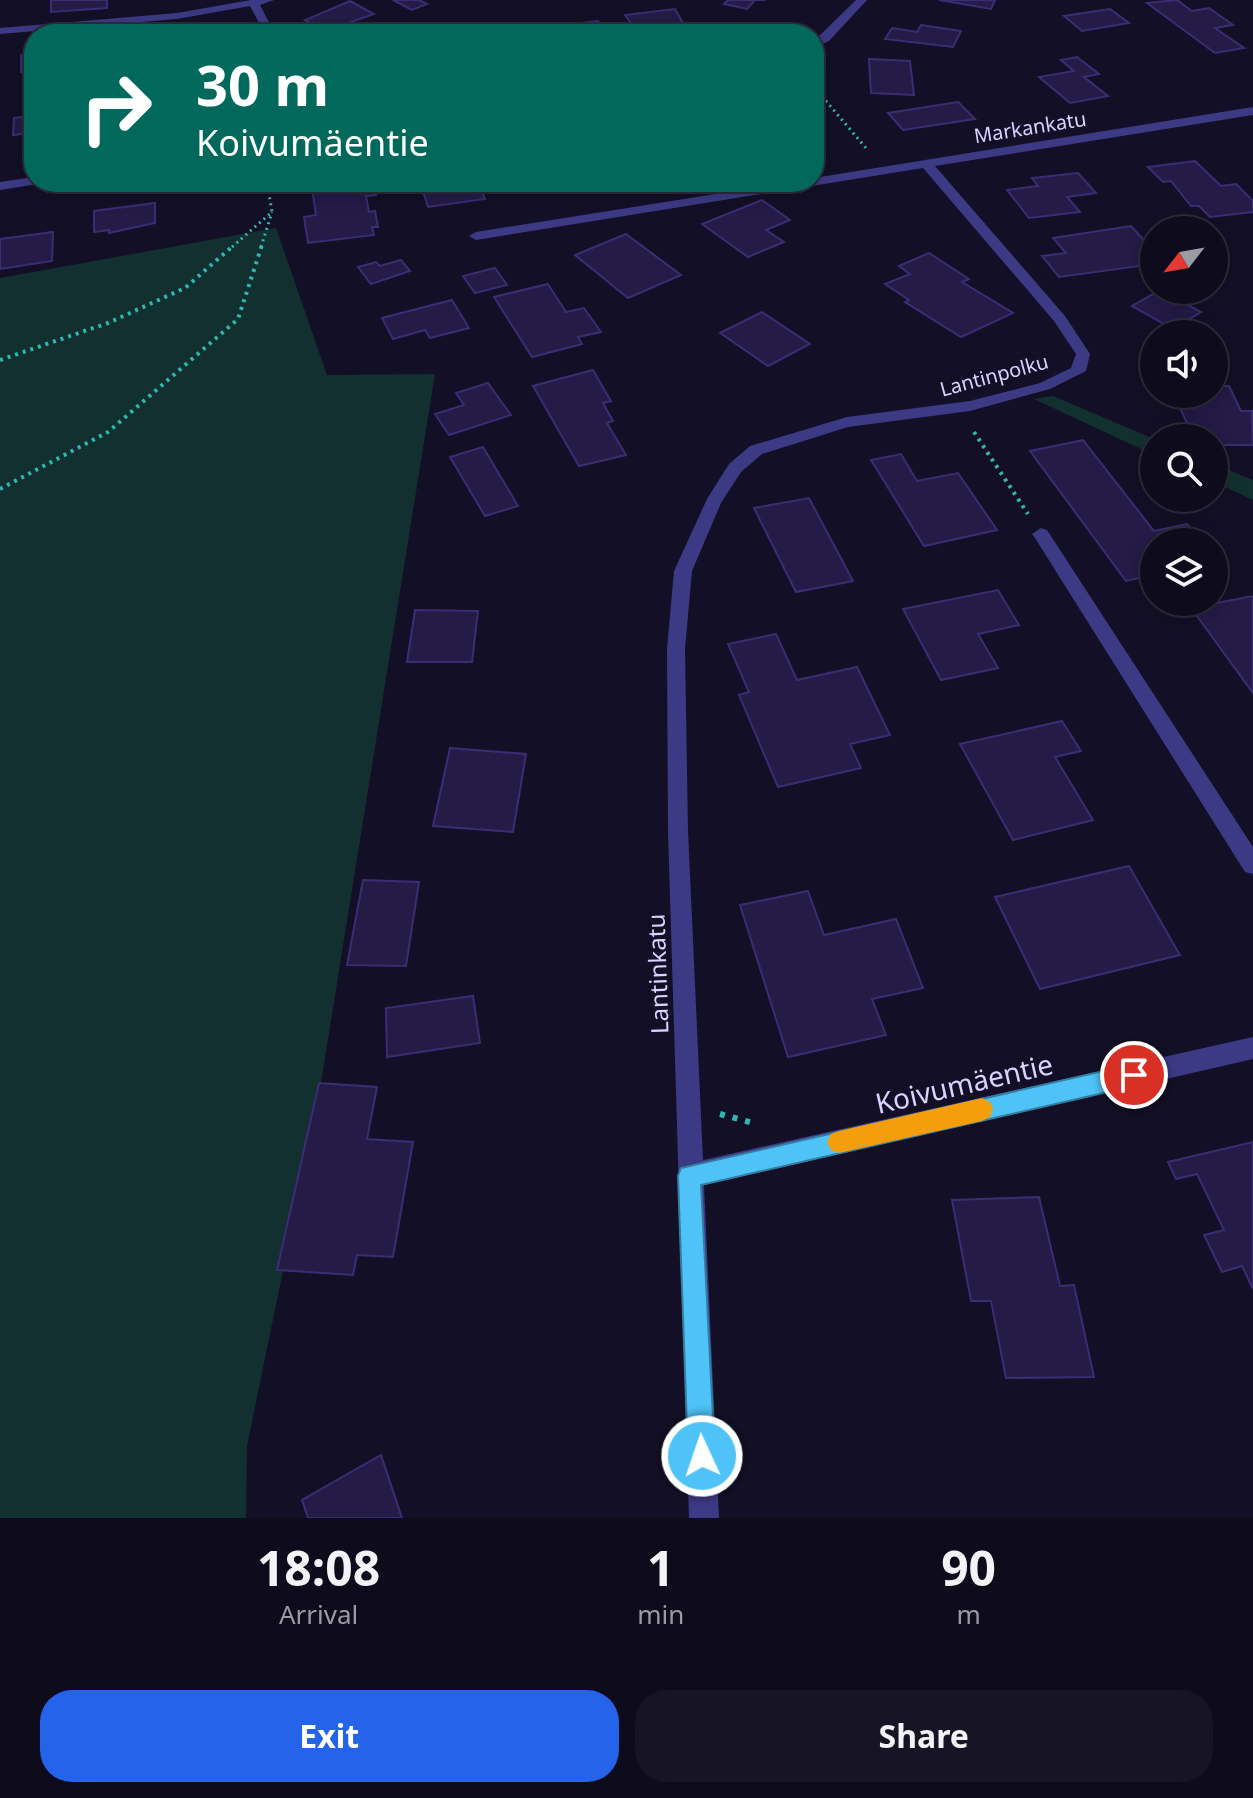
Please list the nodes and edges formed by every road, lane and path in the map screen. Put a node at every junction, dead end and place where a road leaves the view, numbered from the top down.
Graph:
1 (269, 0) edge
2 (862, 0) edge
3 (254, 4) junction
4 (88, 24) edge
5 (265, 24) edge
6 (24, 29) edge
7 (0, 31) edge
8 (824, 40) edge
9 (824, 99) edge
10 (1253, 111) edge
11 (926, 164) junction
12 (884, 171) junction
13 (824, 180) edge
14 (24, 182) edge
15 (0, 186) edge
16 (269, 192) edge
17 (751, 192) edge
18 (272, 212) junction
19 (476, 236) dead end
20 (0, 360) edge
21 (958, 408) junction
22 (756, 450) joint
23 (0, 489) edge
24 (1041, 534) joint
25 (1253, 865) edge
26 (1253, 1048) edge
27 (689, 1176) junction
28 (704, 1518) edge

1 - 3 street
2 - 8 street
3 - 4 street
3 - 5 street
6 - 7 street
9 - 12 path
10 - 11 street, Markankatu
11 - 12 street, Markankatu
11 - 21 street, Lantinpolku
12 - 13 street, Markankatu
14 - 15 street
16 - 18 path
17 - 19 street, Markankatu
18 - 20 path
18 - 23 path
21 - 22 street, Lantinpolku
21 - 24 path
22 - 27 street, Lantinkatu
24 - 25 street
26 - 27 street, Koivumäentie
27 - 28 street, Lantinkatu

